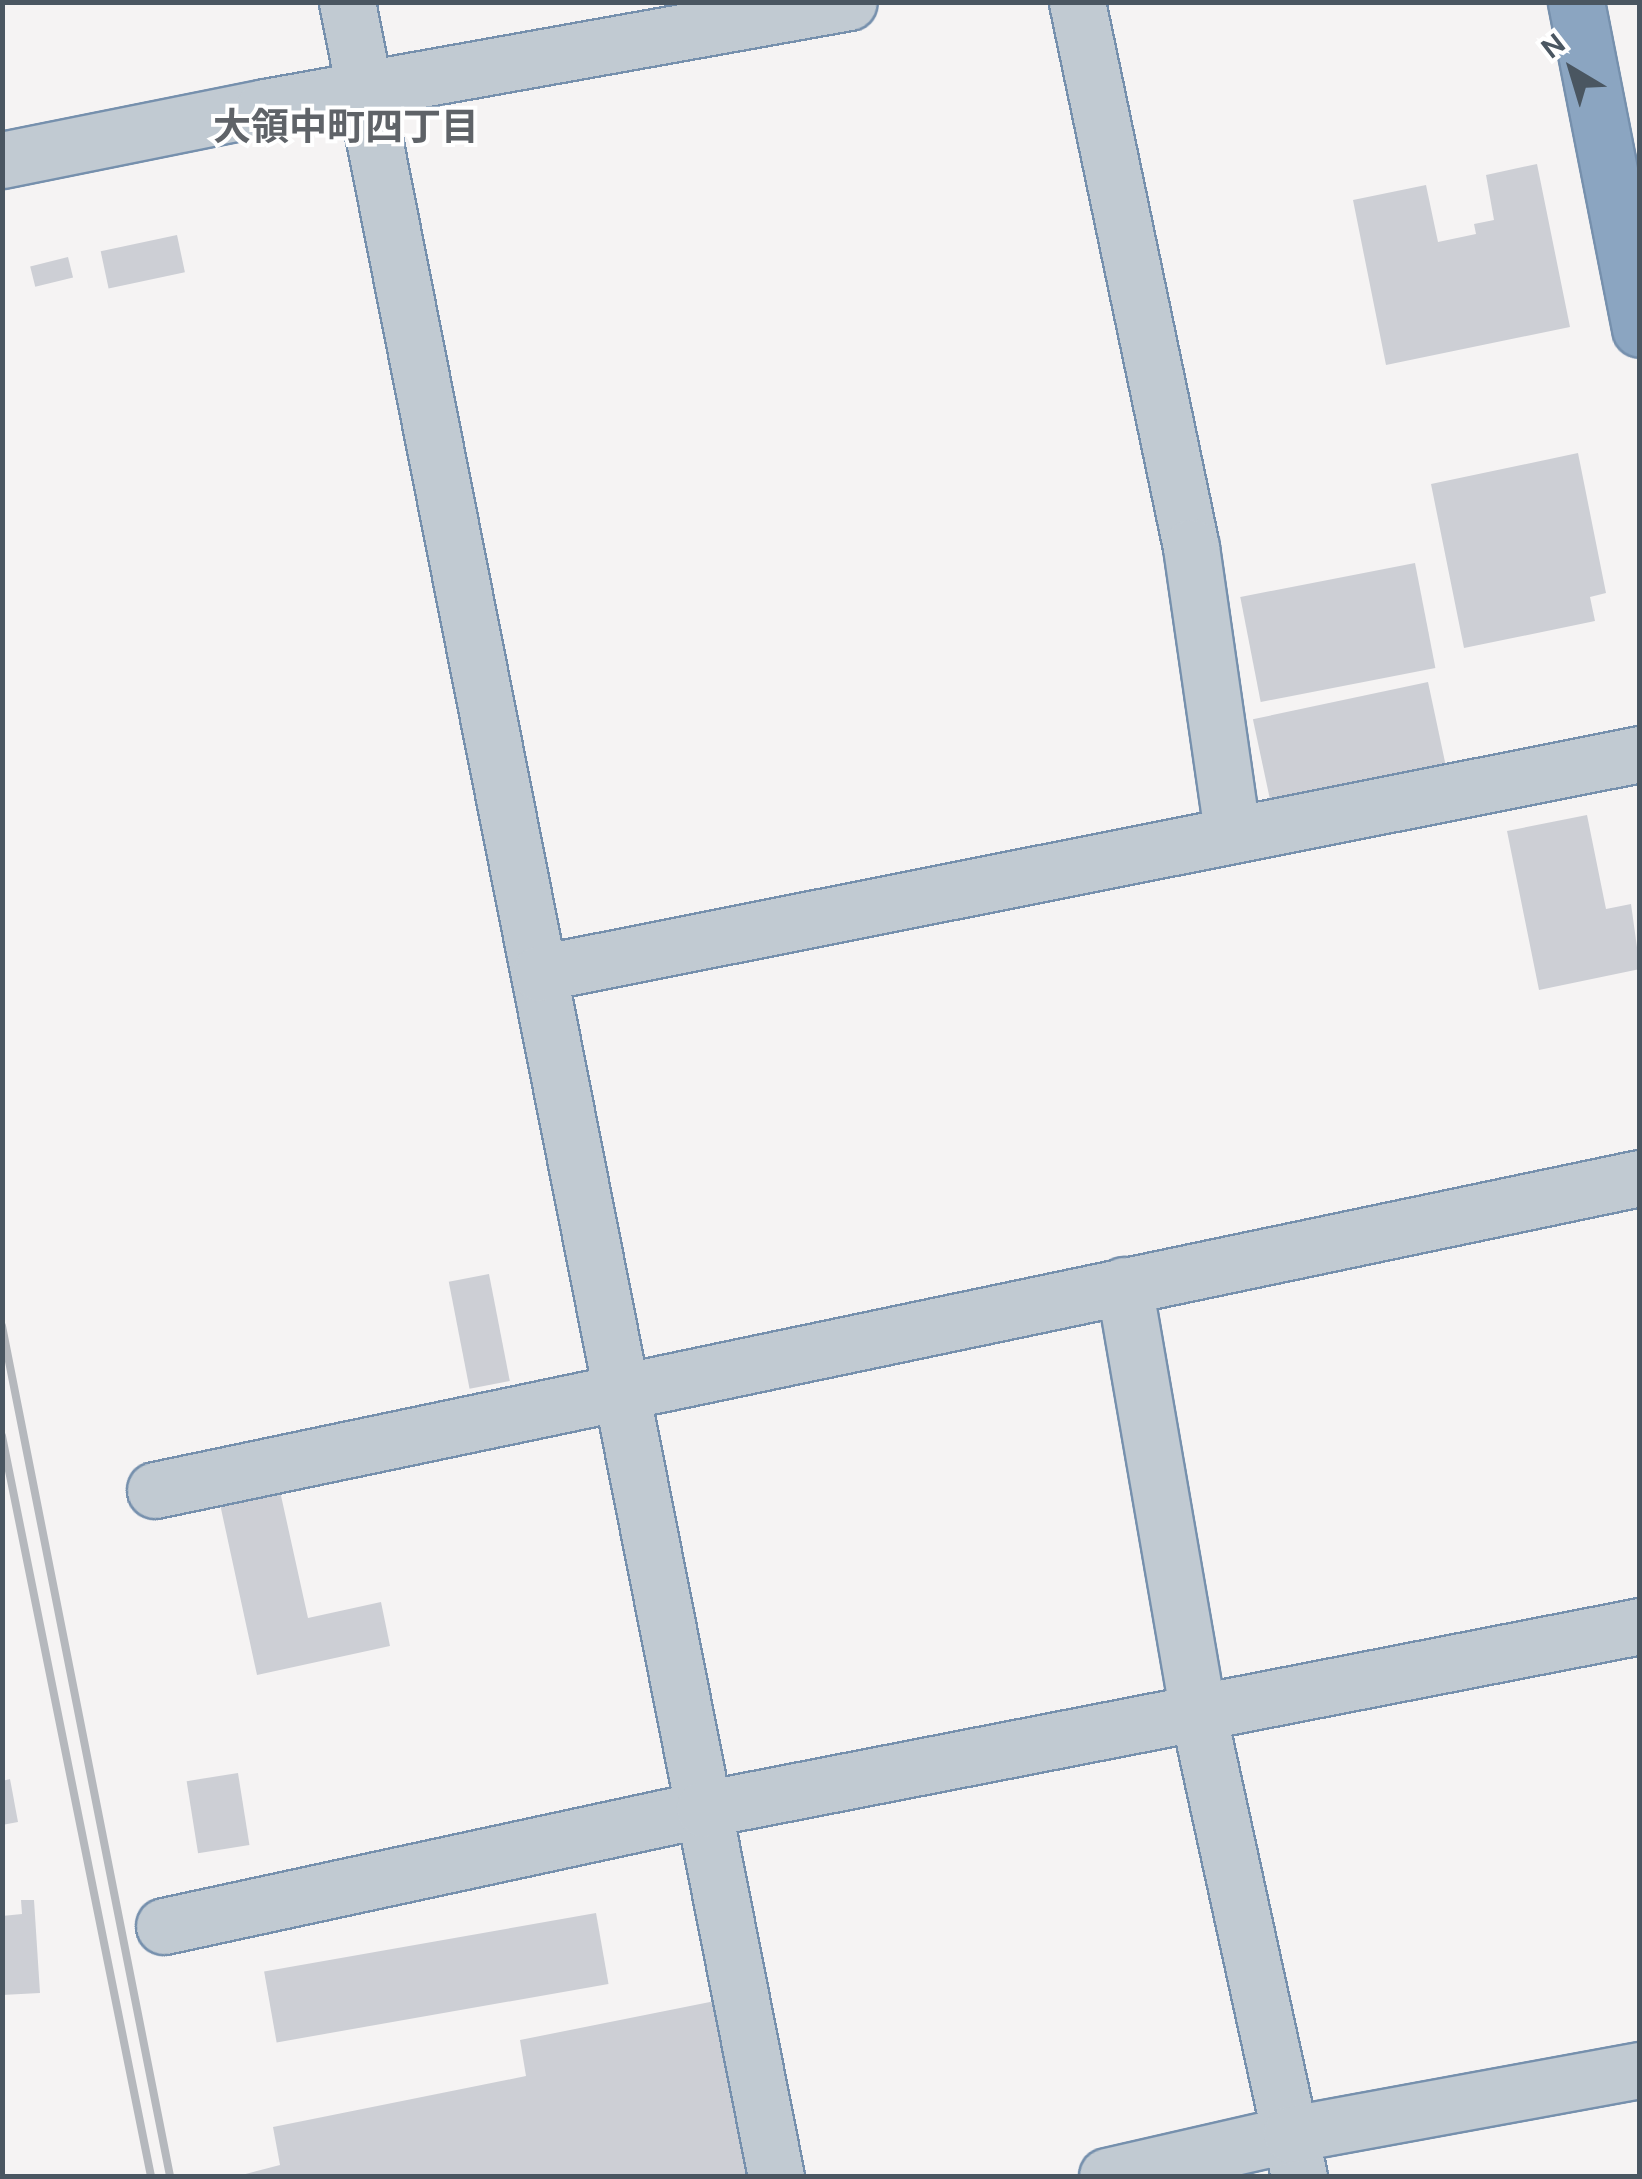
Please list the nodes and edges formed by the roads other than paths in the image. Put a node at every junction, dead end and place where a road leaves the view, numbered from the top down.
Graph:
1 (348, 2) edge
2 (849, 2) edge
3 (1077, 2) edge
4 (1576, 2) edge
5 (365, 90) junction
6 (2, 160) edge
7 (1640, 330) edge
8 (1640, 754) edge
9 (1232, 832) junction
10 (540, 973) junction
11 (1640, 1178) edge
12 (1124, 1285) junction
13 (622, 1392) junction
14 (155, 1490) dead end
15 (1640, 1626) edge
16 (1198, 1713) junction
17 (704, 1809) junction
18 (164, 1926) dead end
19 (1640, 2070) edge
20 (1295, 2156) edge
21 (776, 2176) edge
22 (1106, 2176) edge

1 - 5 street
2 - 5 street
3 - 9 street
4 - 7 highway
5 - 6 street
5 - 10 street
8 - 9 street
9 - 10 street
10 - 13 street
11 - 12 street
12 - 13 street
12 - 16 street
13 - 14 street
13 - 17 street
15 - 16 street
16 - 17 street
16 - 20 street
17 - 18 street
17 - 21 street
19 - 20 street
20 - 22 street

